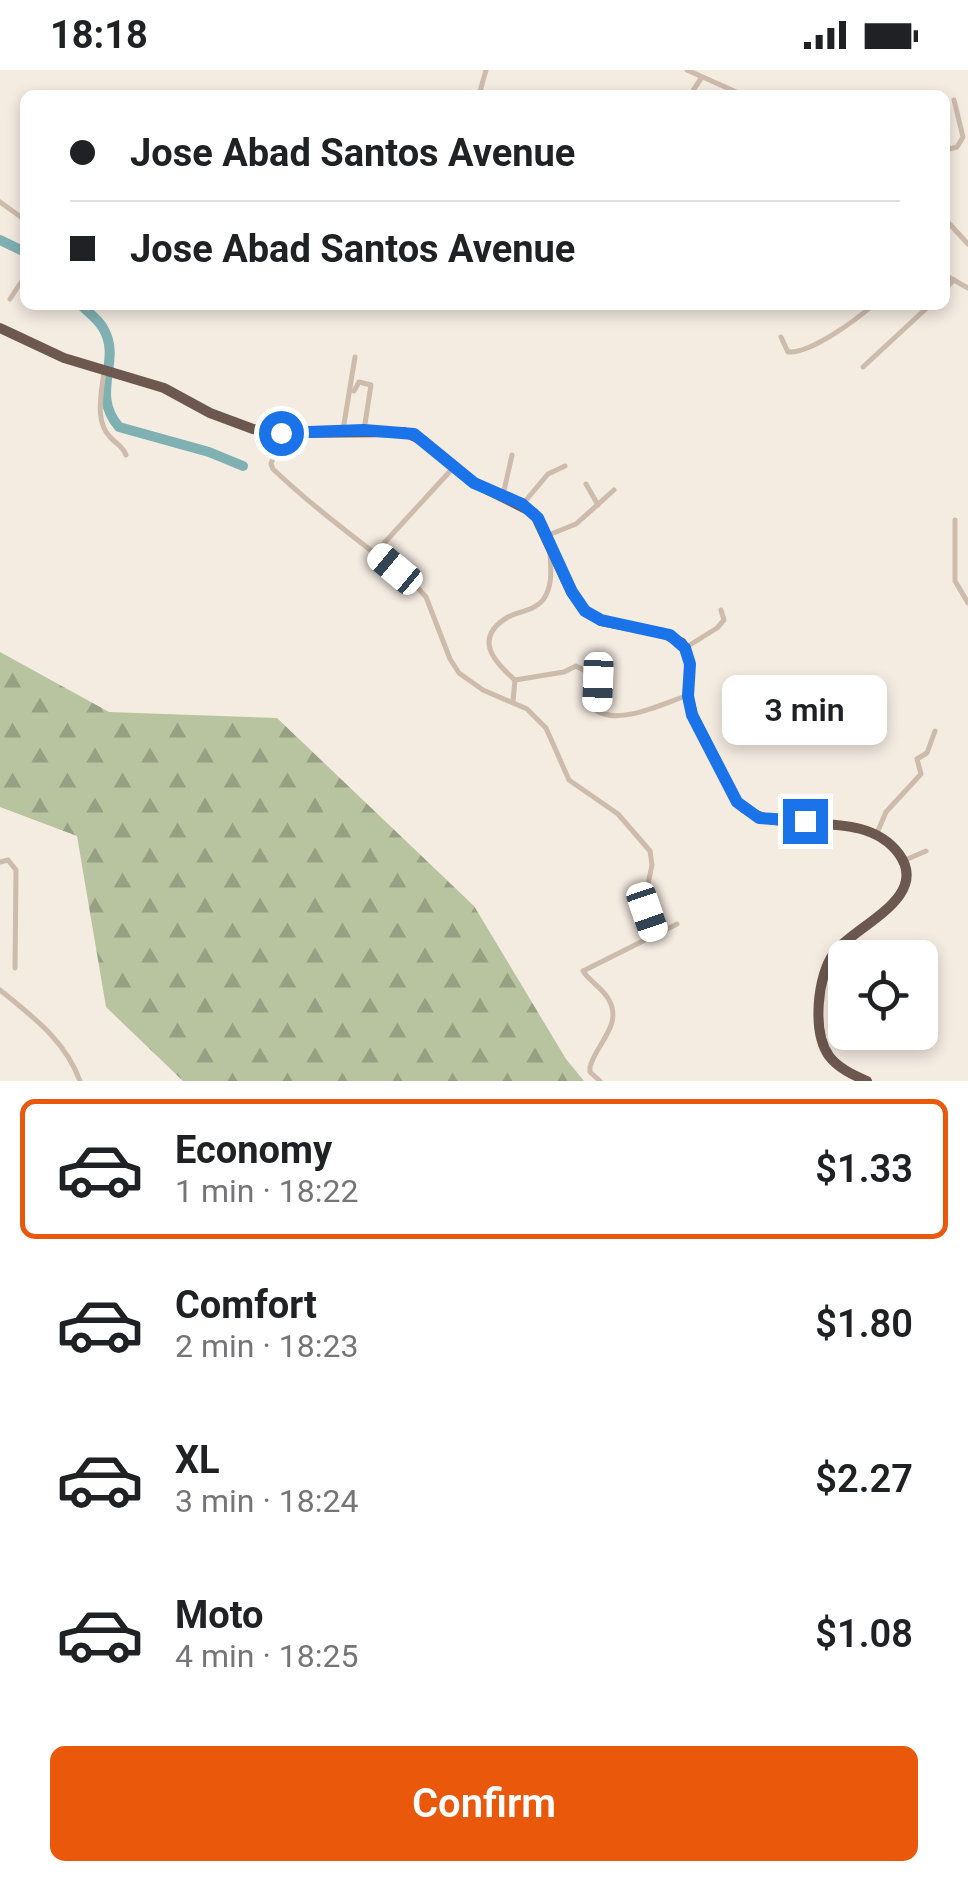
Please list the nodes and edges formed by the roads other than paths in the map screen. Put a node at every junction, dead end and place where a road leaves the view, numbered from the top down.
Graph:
1 (688, 70) edge
2 (702, 77) junction
3 (693, 90) edge
4 (732, 90) edge
5 (954, 100) dead end
6 (950, 149) edge
7 (950, 224) edge
8 (968, 244) edge
9 (950, 278) edge
10 (954, 280) junction
11 (20, 283) edge
12 (950, 284) edge
13 (968, 288) edge
14 (10, 298) dead end
15 (867, 310) edge
16 (925, 310) edge
17 (0, 328) edge
18 (781, 337) dead end
19 (354, 358) dead end
20 (863, 367) dead end
21 (104, 372) junction
22 (354, 391) dead end
23 (343, 430) junction
24 (364, 430) junction
25 (281, 433) junction
26 (512, 455) dead end
27 (126, 456) dead end
28 (565, 466) dead end
29 (453, 468) junction
30 (586, 484) dead end
31 (614, 490) dead end
32 (503, 496) junction
33 (522, 504) junction
34 (598, 505) junction
35 (955, 520) dead end
36 (548, 541) junction
37 (375, 552) junction
38 (968, 602) edge
39 (721, 610) dead end
40 (685, 648) junction
41 (514, 680) junction
42 (688, 696) junction
43 (513, 701) junction
44 (935, 731) dead end
45 (876, 836) junction
46 (926, 851) dead end
47 (903, 861) junction
48 (0, 862) edge
49 (676, 924) dead end
50 (655, 934) junction
51 (15, 968) dead end
52 (0, 990) edge
53 (860, 1080) edge
54 (80, 1081) edge
55 (600, 1081) edge

1 - 2 street
2 - 3 street
2 - 4 street
5 - 6 street
7 - 8 street
9 - 10 street
10 - 12 street
10 - 13 street
11 - 14 street
15 - 18 street
16 - 20 street
17 - 21 highway
19 - 23 street
21 - 25 highway
21 - 27 street
22 - 24 street
23 - 24 highway
23 - 25 highway
24 - 29 highway
25 - 37 street
26 - 32 street
28 - 33 street
29 - 32 highway
29 - 37 street
30 - 34 street
31 - 34 street
32 - 33 highway
33 - 36 highway
34 - 36 street
35 - 38 street
36 - 40 highway
36 - 41 street
37 - 43 street
39 - 40 street
40 - 42 highway
41 - 42 street
41 - 43 street
42 - 45 highway
43 - 50 street
44 - 45 street
45 - 47 highway
46 - 47 street
47 - 53 highway
48 - 51 street
49 - 50 street
50 - 55 street
52 - 54 street

